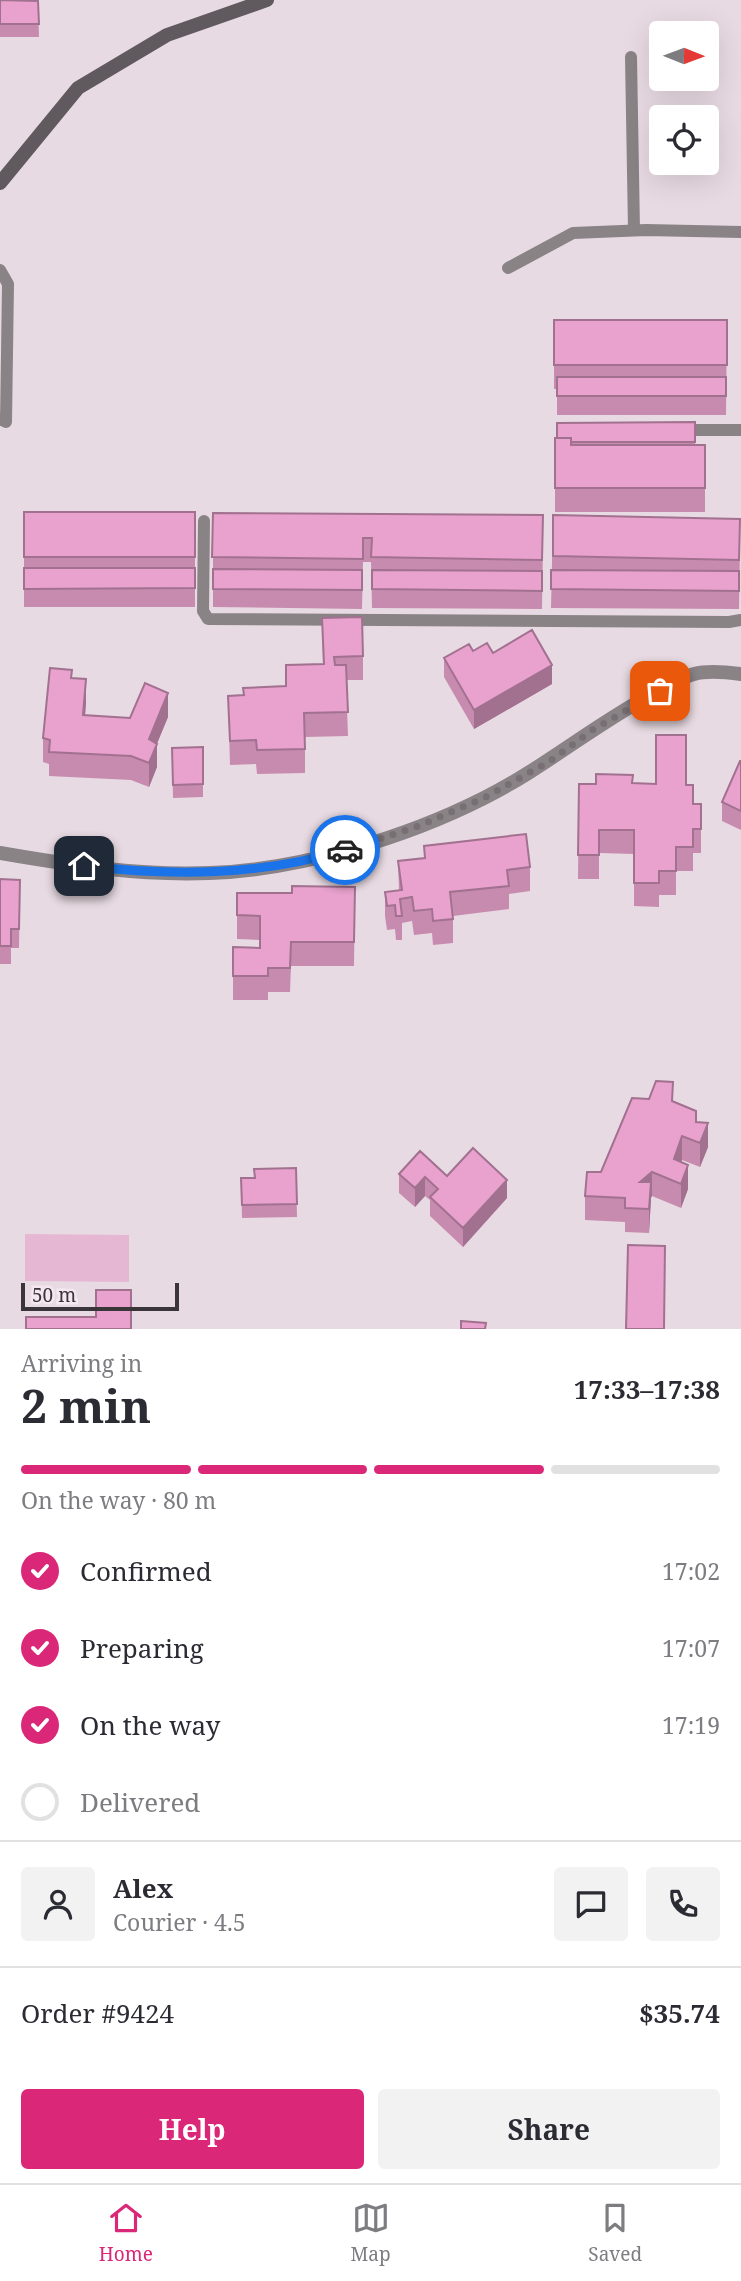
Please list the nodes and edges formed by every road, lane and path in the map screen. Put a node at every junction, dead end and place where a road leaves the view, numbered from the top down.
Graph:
1 (267, 0) edge
2 (632, 57) dead end
3 (0, 183) edge
4 (634, 230) junction
5 (741, 232) edge
6 (508, 268) dead end
7 (0, 270) edge
8 (0, 419) edge
9 (659, 430) edge
10 (741, 430) edge
11 (204, 521) dead end
12 (741, 621) edge
13 (741, 674) edge
14 (0, 853) edge

1 - 3 main road
2 - 4 lane
4 - 5 lane
4 - 6 lane
7 - 8 lane
9 - 10 lane
11 - 12 lane
13 - 14 street

